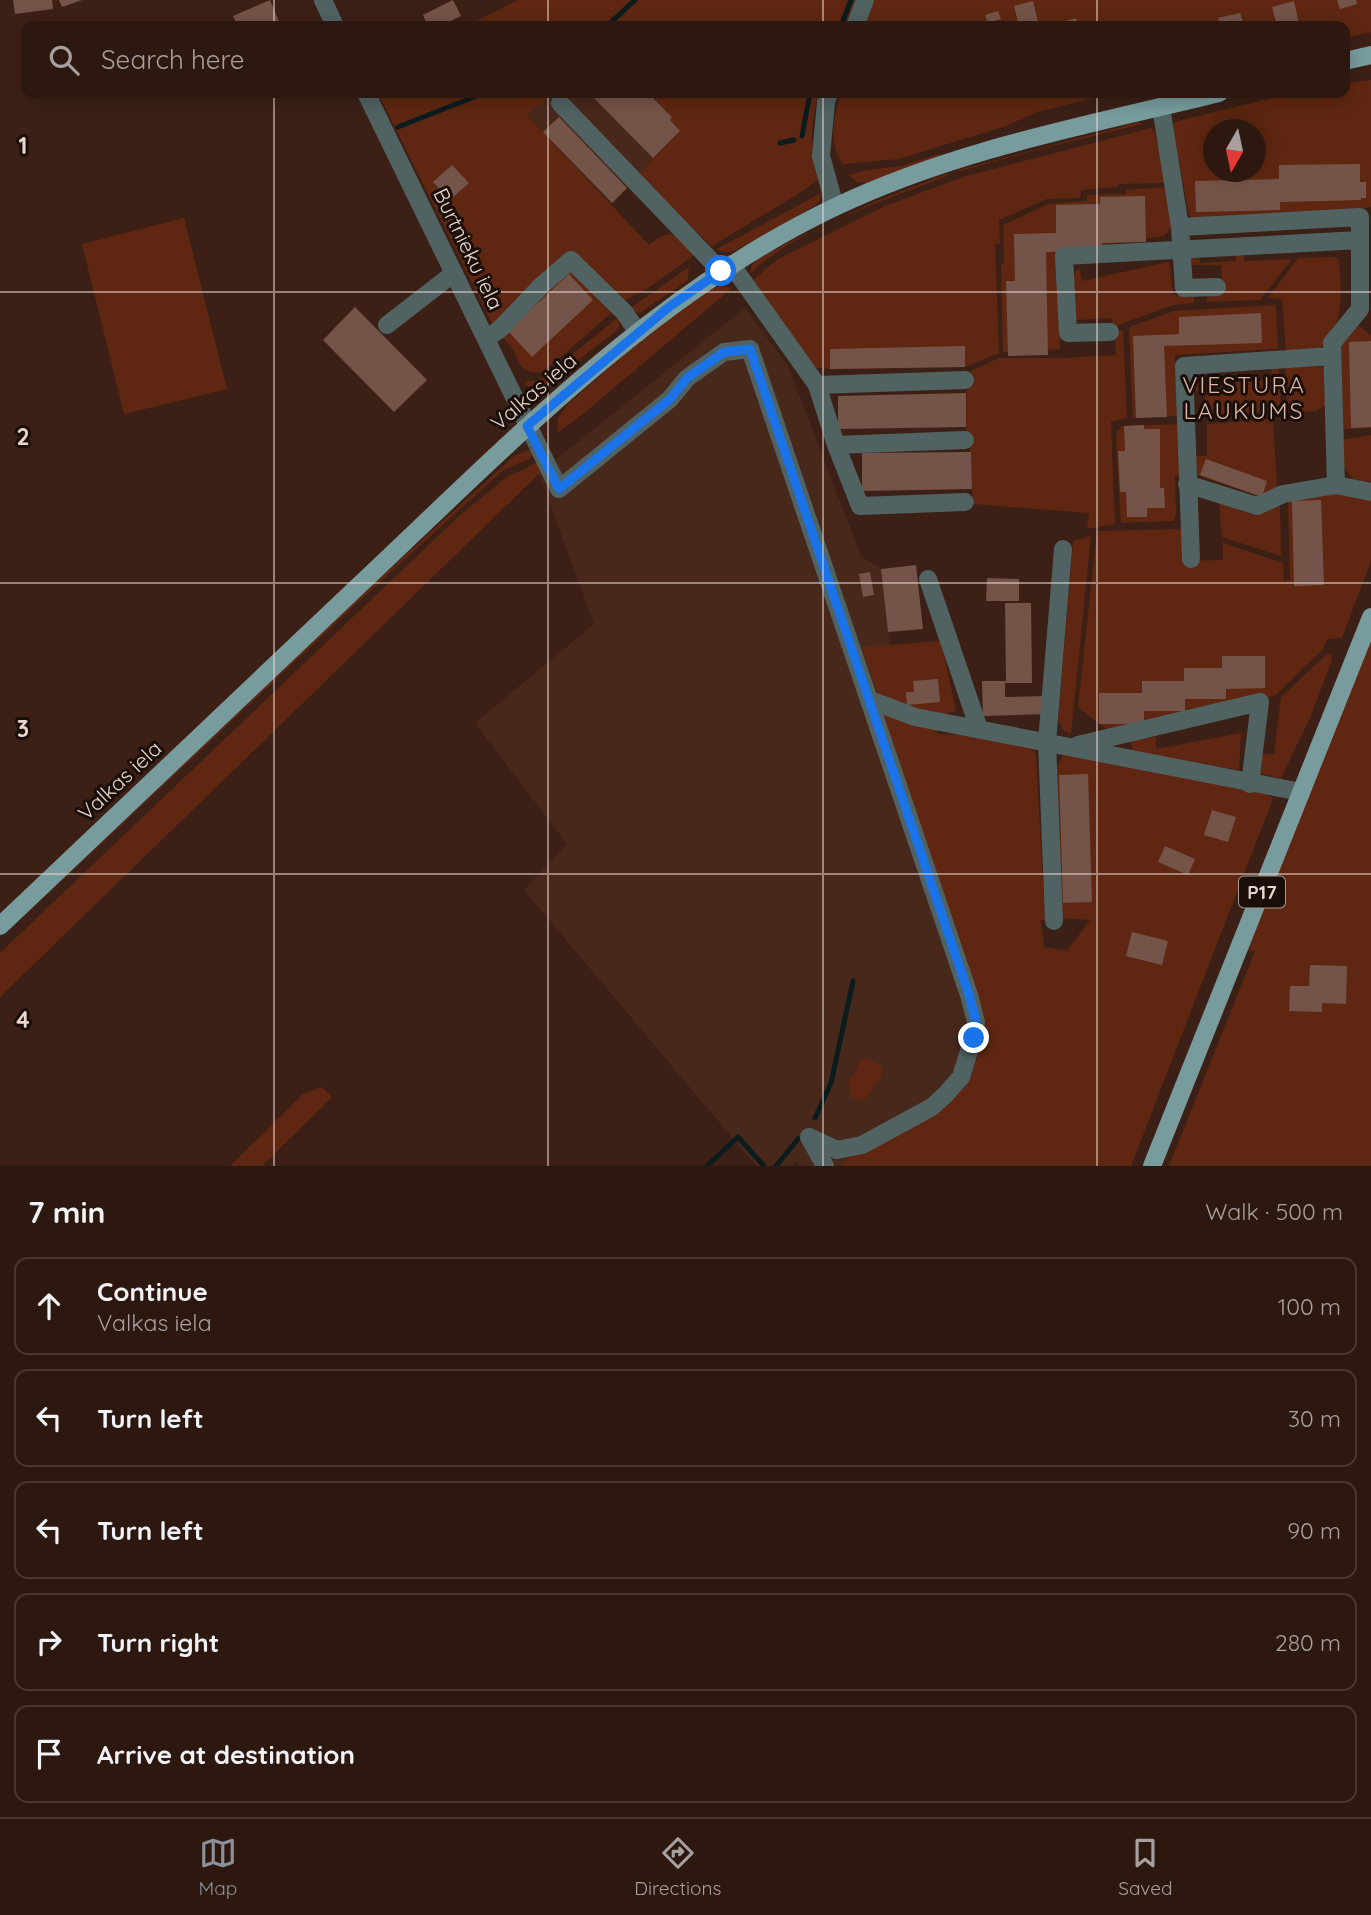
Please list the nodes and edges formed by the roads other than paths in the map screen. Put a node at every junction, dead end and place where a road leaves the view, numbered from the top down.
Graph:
1 (323, 0) edge
2 (865, 0) edge
3 (333, 21) edge
4 (857, 21) edge
5 (1371, 55) edge
6 (1350, 60) edge
7 (368, 98) edge
8 (827, 98) edge
9 (1198, 98) edge
10 (559, 103) dead end
11 (1161, 107) junction
12 (835, 207) junction
13 (1366, 217) edge
14 (1180, 227) junction
15 (1360, 240) junction
16 (1182, 250) junction
17 (726, 268) junction
18 (454, 274) junction
19 (1217, 286) dead end
20 (1365, 308) edge
21 (387, 325) dead end
22 (638, 332) junction
23 (1110, 332) dead end
24 (486, 338) junction
25 (1332, 356) junction
26 (965, 380) dead end
27 (817, 385) junction
28 (527, 426) junction
29 (965, 440) dead end
30 (836, 445) junction
31 (1187, 484) junction
32 (1336, 485) junction
33 (1371, 492) edge
34 (965, 502) dead end
35 (1063, 548) dead end
36 (1191, 559) dead end
37 (928, 579) dead end
38 (1371, 617) edge
39 (870, 701) junction
40 (979, 729) junction
41 (1046, 742) junction
42 (1072, 746) junction
43 (1250, 784) junction
44 (1301, 792) junction
45 (1054, 921) dead end
46 (0, 926) edge
47 (825, 1166) edge
48 (1152, 1166) edge

1 - 3 street
2 - 4 street
5 - 6 main road
7 - 18 street, Burtnieku iela
8 - 12 street
9 - 11 main road, Valkas iela
10 - 17 street
11 - 12 main road, Valkas iela
11 - 14 street
12 - 17 main road, Valkas iela
13 - 14 street
13 - 15 street
14 - 16 street
15 - 16 street
15 - 20 street
16 - 19 street
16 - 23 street
17 - 22 main road, Valkas iela
17 - 27 street
18 - 21 street
18 - 24 street, Burtnieku iela
20 - 25 street
22 - 24 street
22 - 28 main road, Valkas iela
24 - 28 street, Burtnieku iela
25 - 31 street
25 - 32 street
26 - 27 street
27 - 30 street
28 - 39 street, Burtnieku iela
28 - 46 main road, Valkas iela
29 - 30 street
30 - 34 street
31 - 32 street
31 - 36 street
32 - 33 street
35 - 41 street
37 - 40 street
38 - 44 main road, P17
39 - 40 street
39 - 47 street
40 - 41 street
41 - 42 street
41 - 45 street
42 - 43 street
42 - 43 street
43 - 44 street
44 - 48 main road, P17

